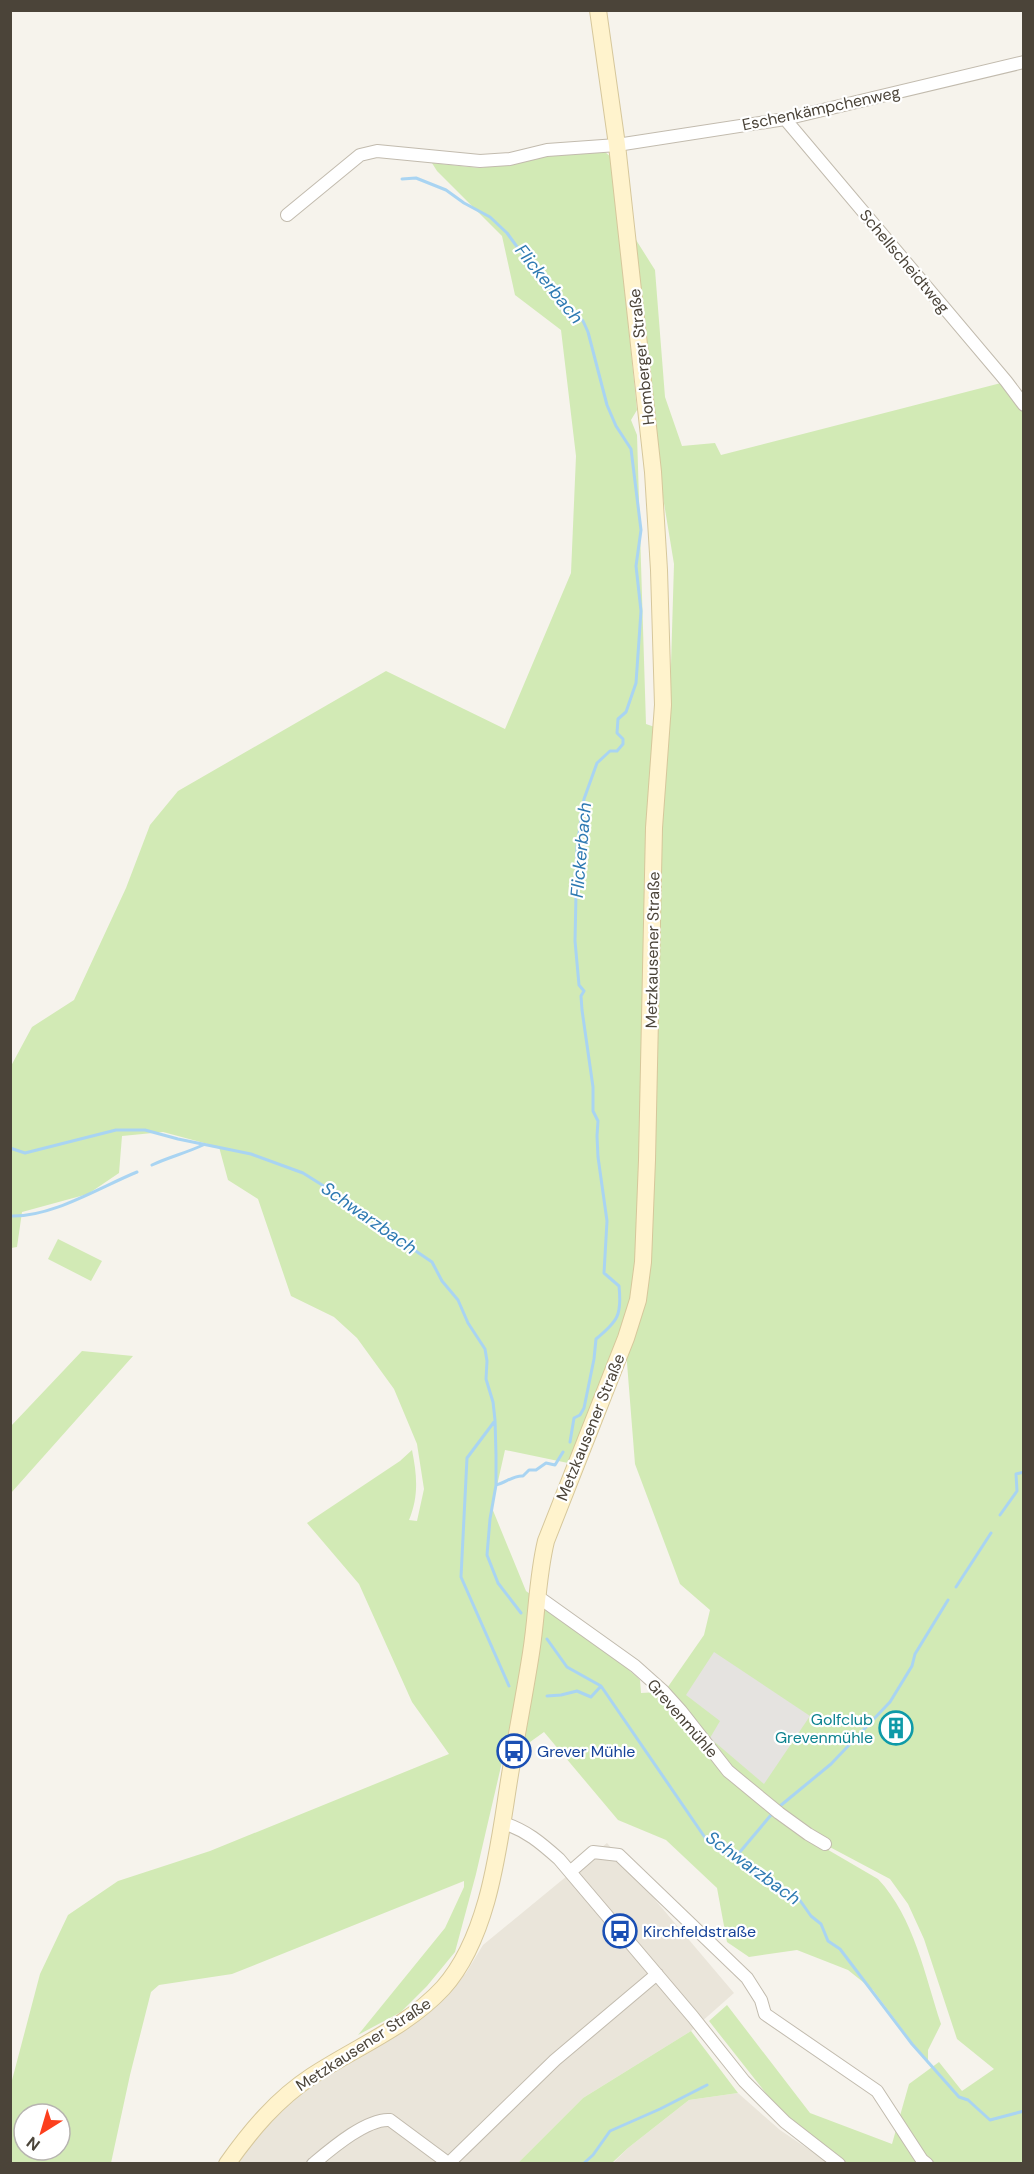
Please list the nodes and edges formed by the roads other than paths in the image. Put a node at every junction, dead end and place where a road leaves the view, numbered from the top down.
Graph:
1 (598, 10) edge
2 (1023, 62) edge
3 (785, 119) junction
4 (617, 145) junction
5 (287, 215) dead end
6 (1023, 405) edge
7 (659, 570) joint
8 (537, 1596) junction
9 (502, 1823) junction
10 (825, 1844) dead end
11 (570, 1872) junction
12 (657, 1974) junction
13 (227, 2163) edge
14 (313, 2163) edge
15 (448, 2163) edge
16 (839, 2163) edge
17 (927, 2163) edge

1 - 4 main road, Homberger Straße
2 - 3 street, Eschenkämpchenweg
3 - 4 street, Eschenkämpchenweg
3 - 6 street, Schellscheidtweg
4 - 5 street
4 - 7 main road, Homberger Straße
7 - 8 main road, Metzkausener Straße
8 - 9 main road, Metzkausener Straße
8 - 10 street, Grevenmühle
9 - 11 street
9 - 13 main road, Metzkausener Straße
11 - 12 street
11 - 17 street
12 - 15 street
12 - 16 street
14 - 15 street

